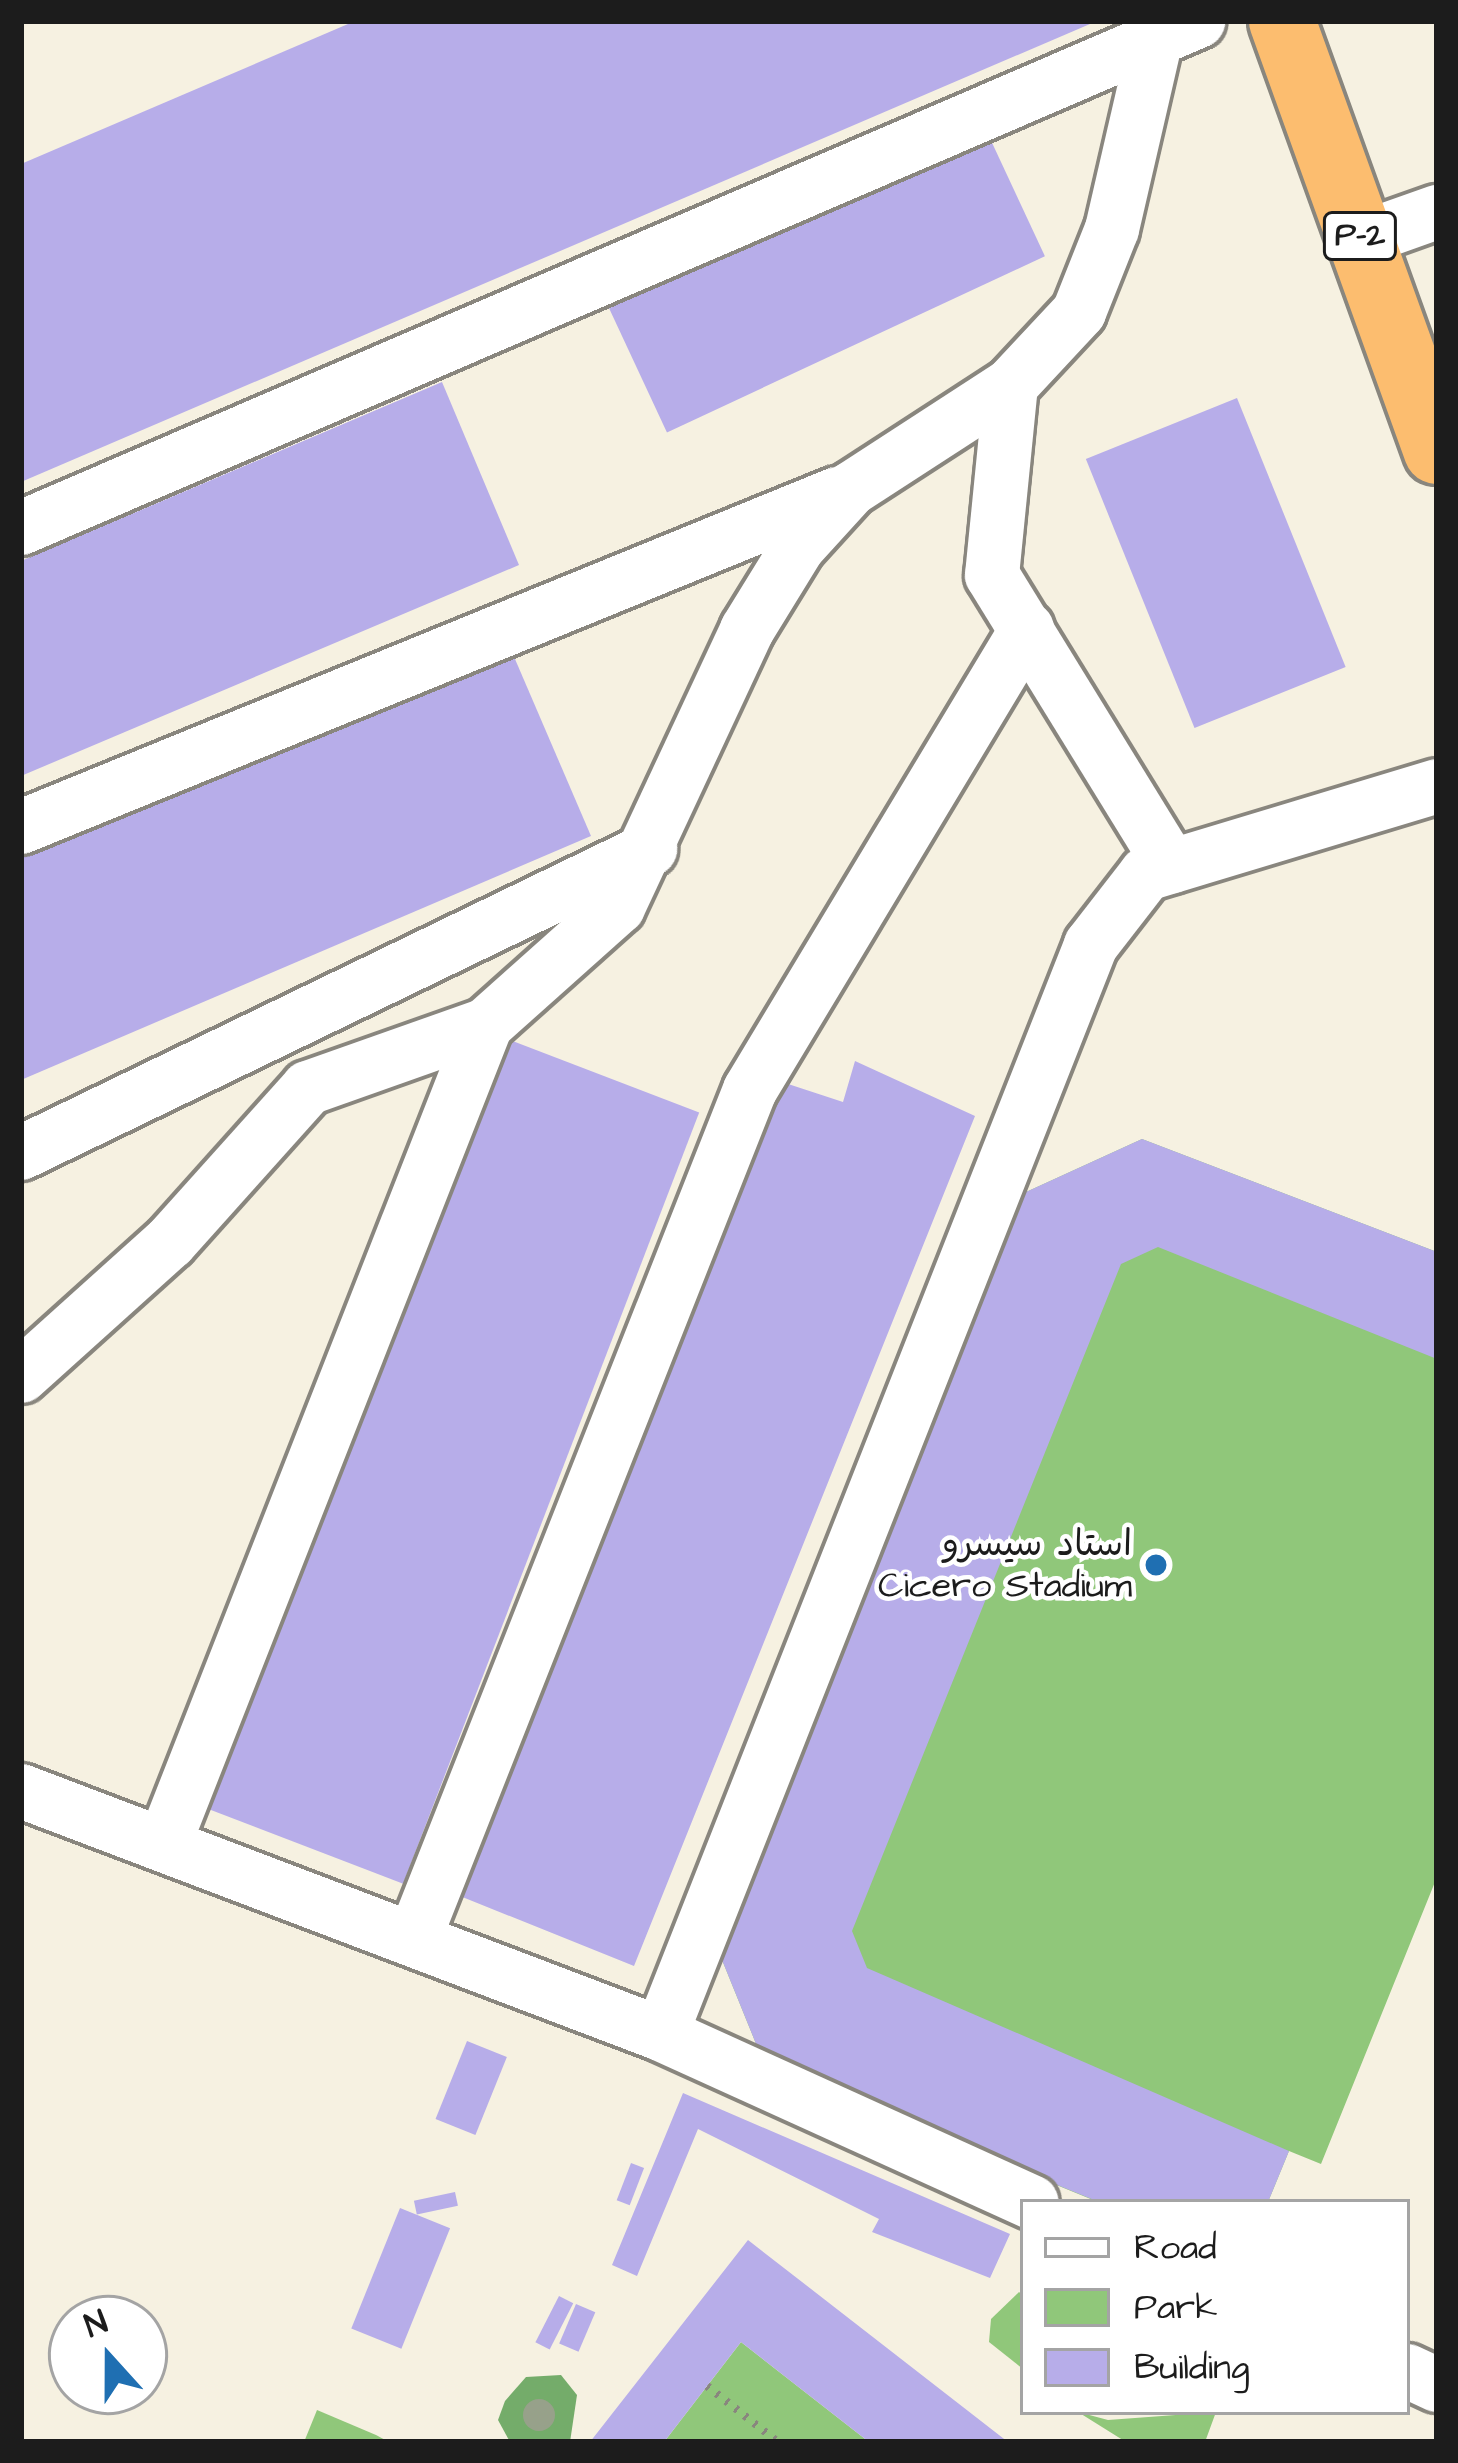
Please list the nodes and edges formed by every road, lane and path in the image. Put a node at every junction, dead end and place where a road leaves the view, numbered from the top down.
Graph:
1 (1282, 21) edge
2 (1177, 30) edge
3 (1437, 212) edge
4 (1361, 239) junction
5 (1011, 385) junction
6 (1437, 451) edge
7 (851, 489) junction
8 (21, 528) edge
9 (1027, 629) junction
10 (1437, 786) edge
11 (21, 826) edge
12 (650, 849) junction
13 (1171, 866) junction
14 (486, 1025) junction
15 (21, 1154) edge
16 (21, 1376) edge
17 (21, 1791) edge
18 (164, 1844) junction
19 (414, 1939) junction
20 (661, 2034) junction
21 (1026, 2199) edge
22 (707, 2386) dead end
23 (778, 2442) edge

1 - 4 highway, P-2
2 - 5 street
2 - 8 street
3 - 4 street
4 - 6 highway, P-2
5 - 7 street
5 - 9 street
7 - 11 street
7 - 12 street
9 - 13 street
9 - 19 street
10 - 13 street
12 - 14 street
12 - 15 street
13 - 20 street
14 - 16 street
14 - 18 street
17 - 18 street
18 - 19 street
19 - 20 street
20 - 21 street
22 - 23 path

